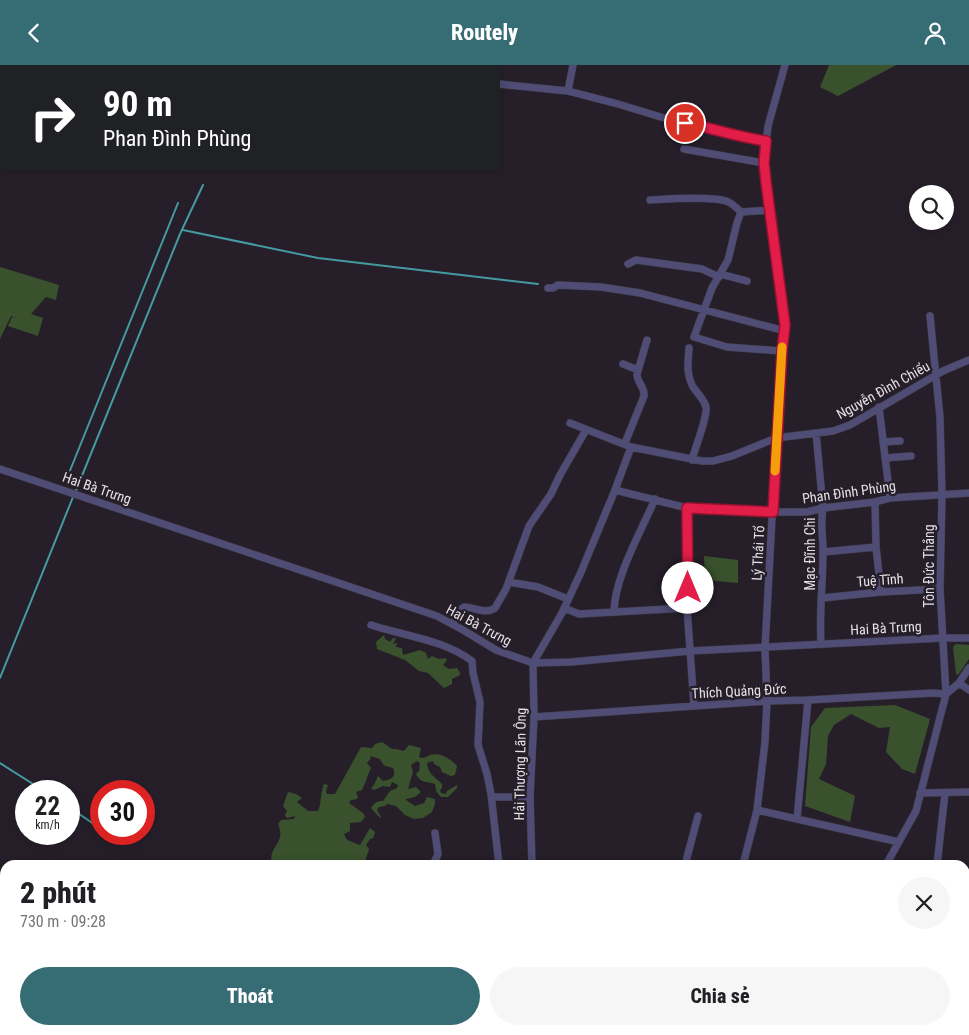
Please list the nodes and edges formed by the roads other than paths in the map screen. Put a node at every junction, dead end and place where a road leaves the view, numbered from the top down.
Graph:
1 (573, 65) edge
2 (785, 65) edge
3 (500, 84) edge
4 (568, 91) junction
5 (766, 141) junction
6 (684, 149) dead end
7 (764, 163) junction
8 (650, 200) dead end
9 (770, 210) junction
10 (741, 213) junction
11 (628, 264) dead end
12 (719, 275) junction
13 (747, 281) dead end
14 (548, 288) dead end
15 (704, 309) junction
16 (930, 316) dead end
17 (785, 331) junction
18 (647, 340) dead end
19 (690, 348) dead end
20 (782, 351) junction
21 (969, 361) edge
22 (623, 363) dead end
23 (638, 370) junction
24 (936, 375) junction
25 (879, 407) junction
26 (570, 423) dead end
27 (586, 430) junction
28 (816, 433) junction
29 (776, 438) junction
30 (900, 441) dead end
31 (883, 442) junction
32 (628, 445) junction
33 (910, 456) dead end
34 (885, 458) junction
35 (692, 460) junction
36 (0, 469) edge
37 (616, 490) junction
38 (969, 493) edge
39 (942, 495) junction
40 (890, 498) junction
41 (655, 499) junction
42 (875, 502) junction
43 (687, 508) junction
44 (823, 508) junction
45 (773, 512) junction
46 (807, 512) junction
47 (820, 519) junction
48 (876, 547) junction
49 (823, 552) junction
50 (509, 582) junction
51 (940, 589) junction
52 (881, 592) junction
53 (822, 598) junction
54 (568, 599) junction
55 (564, 608) junction
56 (688, 608) junction
57 (614, 611) junction
58 (453, 624) junction
59 (371, 625) dead end
60 (942, 638) junction
61 (969, 638) edge
62 (820, 645) junction
63 (765, 648) junction
64 (690, 651) junction
65 (533, 663) junction
66 (969, 668) edge
67 (959, 683) junction
68 (969, 689) edge
69 (946, 694) junction
70 (808, 700) junction
71 (767, 701) junction
72 (694, 705) junction
73 (534, 717) junction
74 (969, 791) edge
75 (920, 793) junction
76 (945, 793) junction
77 (492, 797) junction
78 (530, 797) junction
79 (756, 810) junction
80 (698, 816) dead end
81 (797, 819) junction
82 (435, 833) dead end
83 (899, 842) junction
84 (435, 860) edge
85 (498, 860) edge
86 (532, 860) edge
87 (687, 860) edge
88 (744, 860) edge
89 (889, 860) edge
90 (938, 860) edge

1 - 4 street
2 - 5 street, Lý Thái Tổ
3 - 4 street
4 - 5 street
5 - 7 street, Lý Thái Tổ
6 - 7 street
7 - 9 street, Lý Thái Tổ
8 - 10 street
9 - 10 street
9 - 17 street, Lý Thái Tổ
10 - 12 street
11 - 12 street
12 - 13 street
12 - 15 street
14 - 15 street
15 - 17 street
15 - 20 street
16 - 24 street, Tôn Đức Thắng
17 - 20 street, Lý Thái Tổ
18 - 23 street
19 - 35 street
20 - 29 street, Lý Thái Tổ
21 - 24 street, Nguyễn Đình Chiểu
22 - 23 street
23 - 32 street
24 - 25 street, Nguyễn Đình Chiểu
24 - 39 street, Tôn Đức Thắng
25 - 28 street, Nguyễn Đình Chiểu
25 - 31 street
26 - 27 street
27 - 32 street
27 - 50 street
28 - 29 street, Nguyễn Đình Chiểu
28 - 44 street, Mạc Đĩnh Chi
29 - 35 street
29 - 45 street, Lý Thái Tổ
30 - 31 street
31 - 34 street
32 - 35 street
32 - 37 street
33 - 34 street
34 - 40 street
36 - 58 street, Hai Bà Trưng
37 - 41 street, Phan Đình Phùng
37 - 54 street
38 - 39 street, Phan Đình Phùng
39 - 40 street, Phan Đình Phùng
39 - 51 street, Tôn Đức Thắng
40 - 42 street, Phan Đình Phùng
41 - 43 street, Phan Đình Phùng
41 - 57 street
42 - 44 street, Phan Đình Phùng
42 - 48 street
43 - 45 street, Phan Đình Phùng
43 - 56 street
44 - 46 street, Phan Đình Phùng
44 - 47 street, Mạc Đĩnh Chi
45 - 46 street, Phan Đình Phùng
45 - 63 street, Lý Thái Tổ
46 - 47 street
47 - 49 street, Mạc Đĩnh Chi
48 - 49 street
48 - 52 street
49 - 53 street, Mạc Đĩnh Chi
50 - 54 street
50 - 58 street
51 - 52 street, Tuệ Tĩnh
51 - 60 street, Tôn Đức Thắng
52 - 53 street, Tuệ Tĩnh
53 - 62 street, Mạc Đĩnh Chi
54 - 55 street
55 - 57 street
55 - 65 street
56 - 57 street
56 - 64 street
58 - 65 street, Hai Bà Trưng
59 - 77 street
60 - 61 street, Hai Bà Trưng
60 - 62 street, Hai Bà Trưng
60 - 69 street, Tôn Đức Thắng
62 - 63 street, Hai Bà Trưng
63 - 64 street, Hai Bà Trưng
63 - 71 street, Lý Thái Tổ
64 - 65 street, Hai Bà Trưng
64 - 72 street
65 - 73 street, Hải Thượng Lãn Ông
66 - 67 street
67 - 68 street
67 - 69 street
69 - 70 street, Thích Quảng Đức
69 - 75 street, Tôn Đức Thắng
70 - 71 street, Thích Quảng Đức
70 - 81 street
71 - 72 street, Thích Quảng Đức
71 - 79 street, Lý Thái Tổ
72 - 73 street, Thích Quảng Đức
73 - 78 street, Hải Thượng Lãn Ông
74 - 76 street
75 - 76 street
75 - 83 street, Tôn Đức Thắng
76 - 90 street
77 - 78 street
77 - 85 street
78 - 86 street, Hải Thượng Lãn Ông
79 - 81 street
79 - 88 street, Lý Thái Tổ
80 - 87 street
81 - 83 street
82 - 84 street
83 - 89 street, Tôn Đức Thắng

